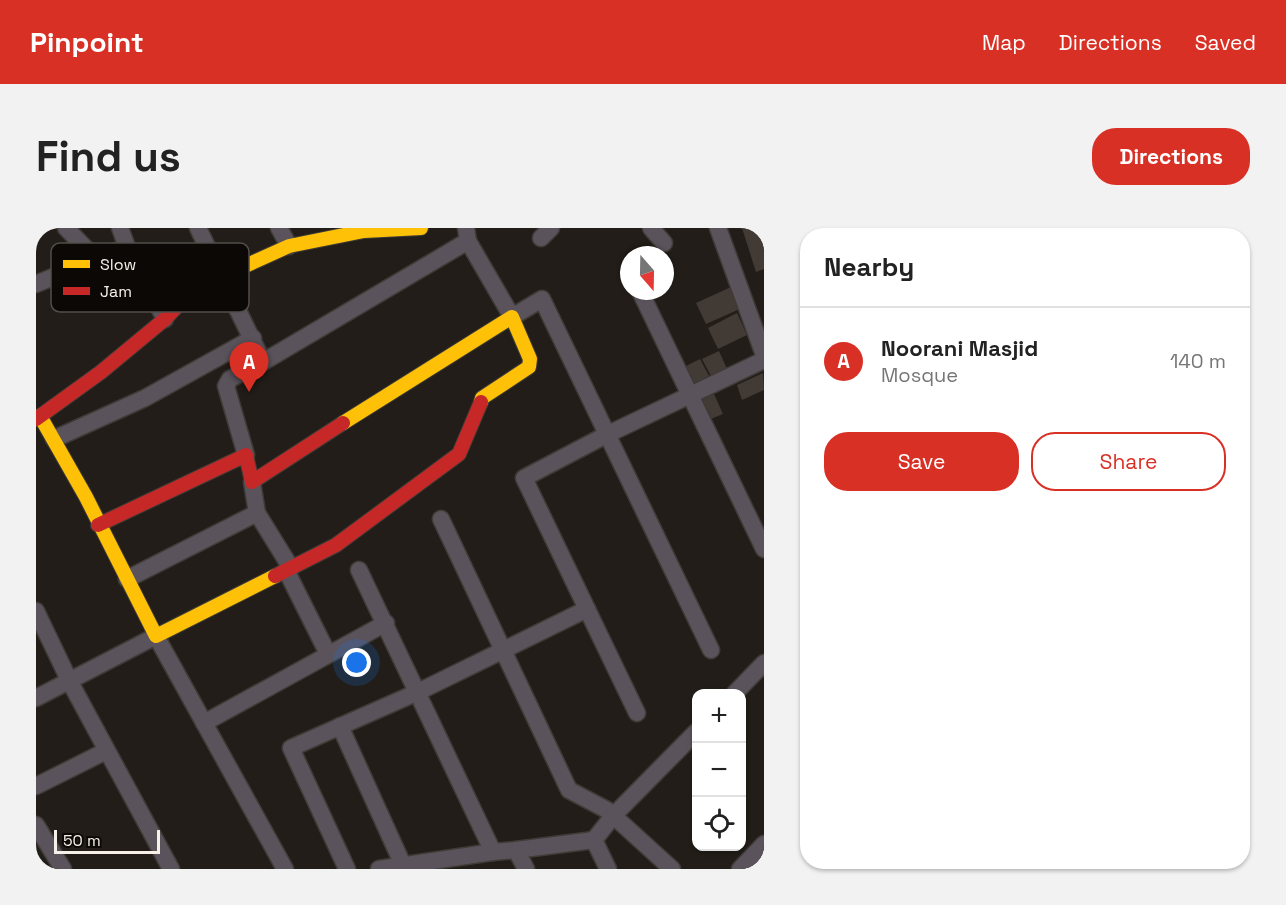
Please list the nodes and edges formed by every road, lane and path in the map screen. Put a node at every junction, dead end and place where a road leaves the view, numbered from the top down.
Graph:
1 (66, 228) edge
2 (120, 228) edge
3 (198, 228) edge
4 (279, 228) edge
5 (421, 228) edge
6 (651, 228) edge
7 (718, 228) edge
8 (363, 230) edge
9 (467, 235) edge
10 (81, 243) edge
11 (126, 243) edge
12 (205, 243) edge
13 (664, 243) dead end
14 (289, 246) junction
15 (249, 264) edge
16 (51, 278) edge
17 (36, 285) edge
18 (644, 300) edge
19 (161, 312) edge
20 (172, 312) edge
21 (240, 312) edge
22 (512, 317) junction
23 (165, 319) junction
24 (253, 338) junction
25 (764, 357) edge
26 (263, 362) junction
27 (691, 395) junction
28 (38, 417) edge
29 (606, 435) junction
30 (54, 439) junction
31 (246, 455) junction
32 (252, 482) junction
33 (257, 513) junction
34 (441, 519) dead end
35 (99, 525) junction
36 (764, 549) edge
37 (288, 569) junction
38 (359, 570) dead end
39 (127, 579) junction
40 (587, 609) junction
41 (36, 611) edge
42 (386, 623) junction
43 (156, 636) junction
44 (711, 650) dead end
45 (502, 651) junction
46 (328, 654) junction
47 (764, 663) edge
48 (70, 682) junction
49 (738, 689) edge
50 (418, 692) junction
51 (36, 698) edge
52 (637, 713) dead end
53 (204, 723) junction
54 (340, 726) junction
55 (692, 736) edge
56 (106, 751) junction
57 (36, 786) edge
58 (613, 816) junction
59 (36, 825) edge
60 (594, 840) junction
61 (764, 844) edge
62 (516, 850) junction
63 (493, 852) junction
64 (439, 864) edge
65 (403, 865) junction
66 (63, 869) edge
67 (171, 869) edge
68 (285, 869) edge
69 (347, 869) edge
70 (379, 869) edge
71 (526, 869) edge
72 (608, 869) edge
73 (672, 869) edge
74 (740, 869) edge

1 - 10 street
2 - 11 street
3 - 12 street
4 - 14 street
5 - 8 street
6 - 13 street
7 - 25 street
8 - 14 street
9 - 22 street
9 - 26 street
14 - 15 street
16 - 17 street
18 - 27 street
19 - 23 street
20 - 23 street
21 - 24 street
22 - 29 street
22 - 32 street
22 - 37 street
23 - 28 street
24 - 26 street
24 - 30 street
25 - 27 street
26 - 31 street
27 - 29 street
27 - 36 street
28 - 30 street
29 - 40 street
29 - 44 street
30 - 35 street
31 - 32 street
31 - 35 street
32 - 33 street
33 - 37 street
33 - 39 street
34 - 45 street
35 - 39 street
37 - 43 street
37 - 46 street
38 - 42 street
39 - 43 street
40 - 45 street
40 - 52 street
41 - 48 street
42 - 46 street
42 - 50 street
43 - 48 street
43 - 53 street
45 - 50 street
45 - 58 street
46 - 53 street
47 - 49 street
48 - 51 street
48 - 56 street
50 - 54 street
50 - 63 street
53 - 68 street
54 - 65 street
54 - 69 street
55 - 58 street
56 - 57 street
56 - 67 street
58 - 60 street
58 - 73 street
59 - 66 street
60 - 62 street
60 - 72 street
61 - 74 street
62 - 63 street
62 - 71 street
63 - 64 street
64 - 65 street
65 - 70 street

